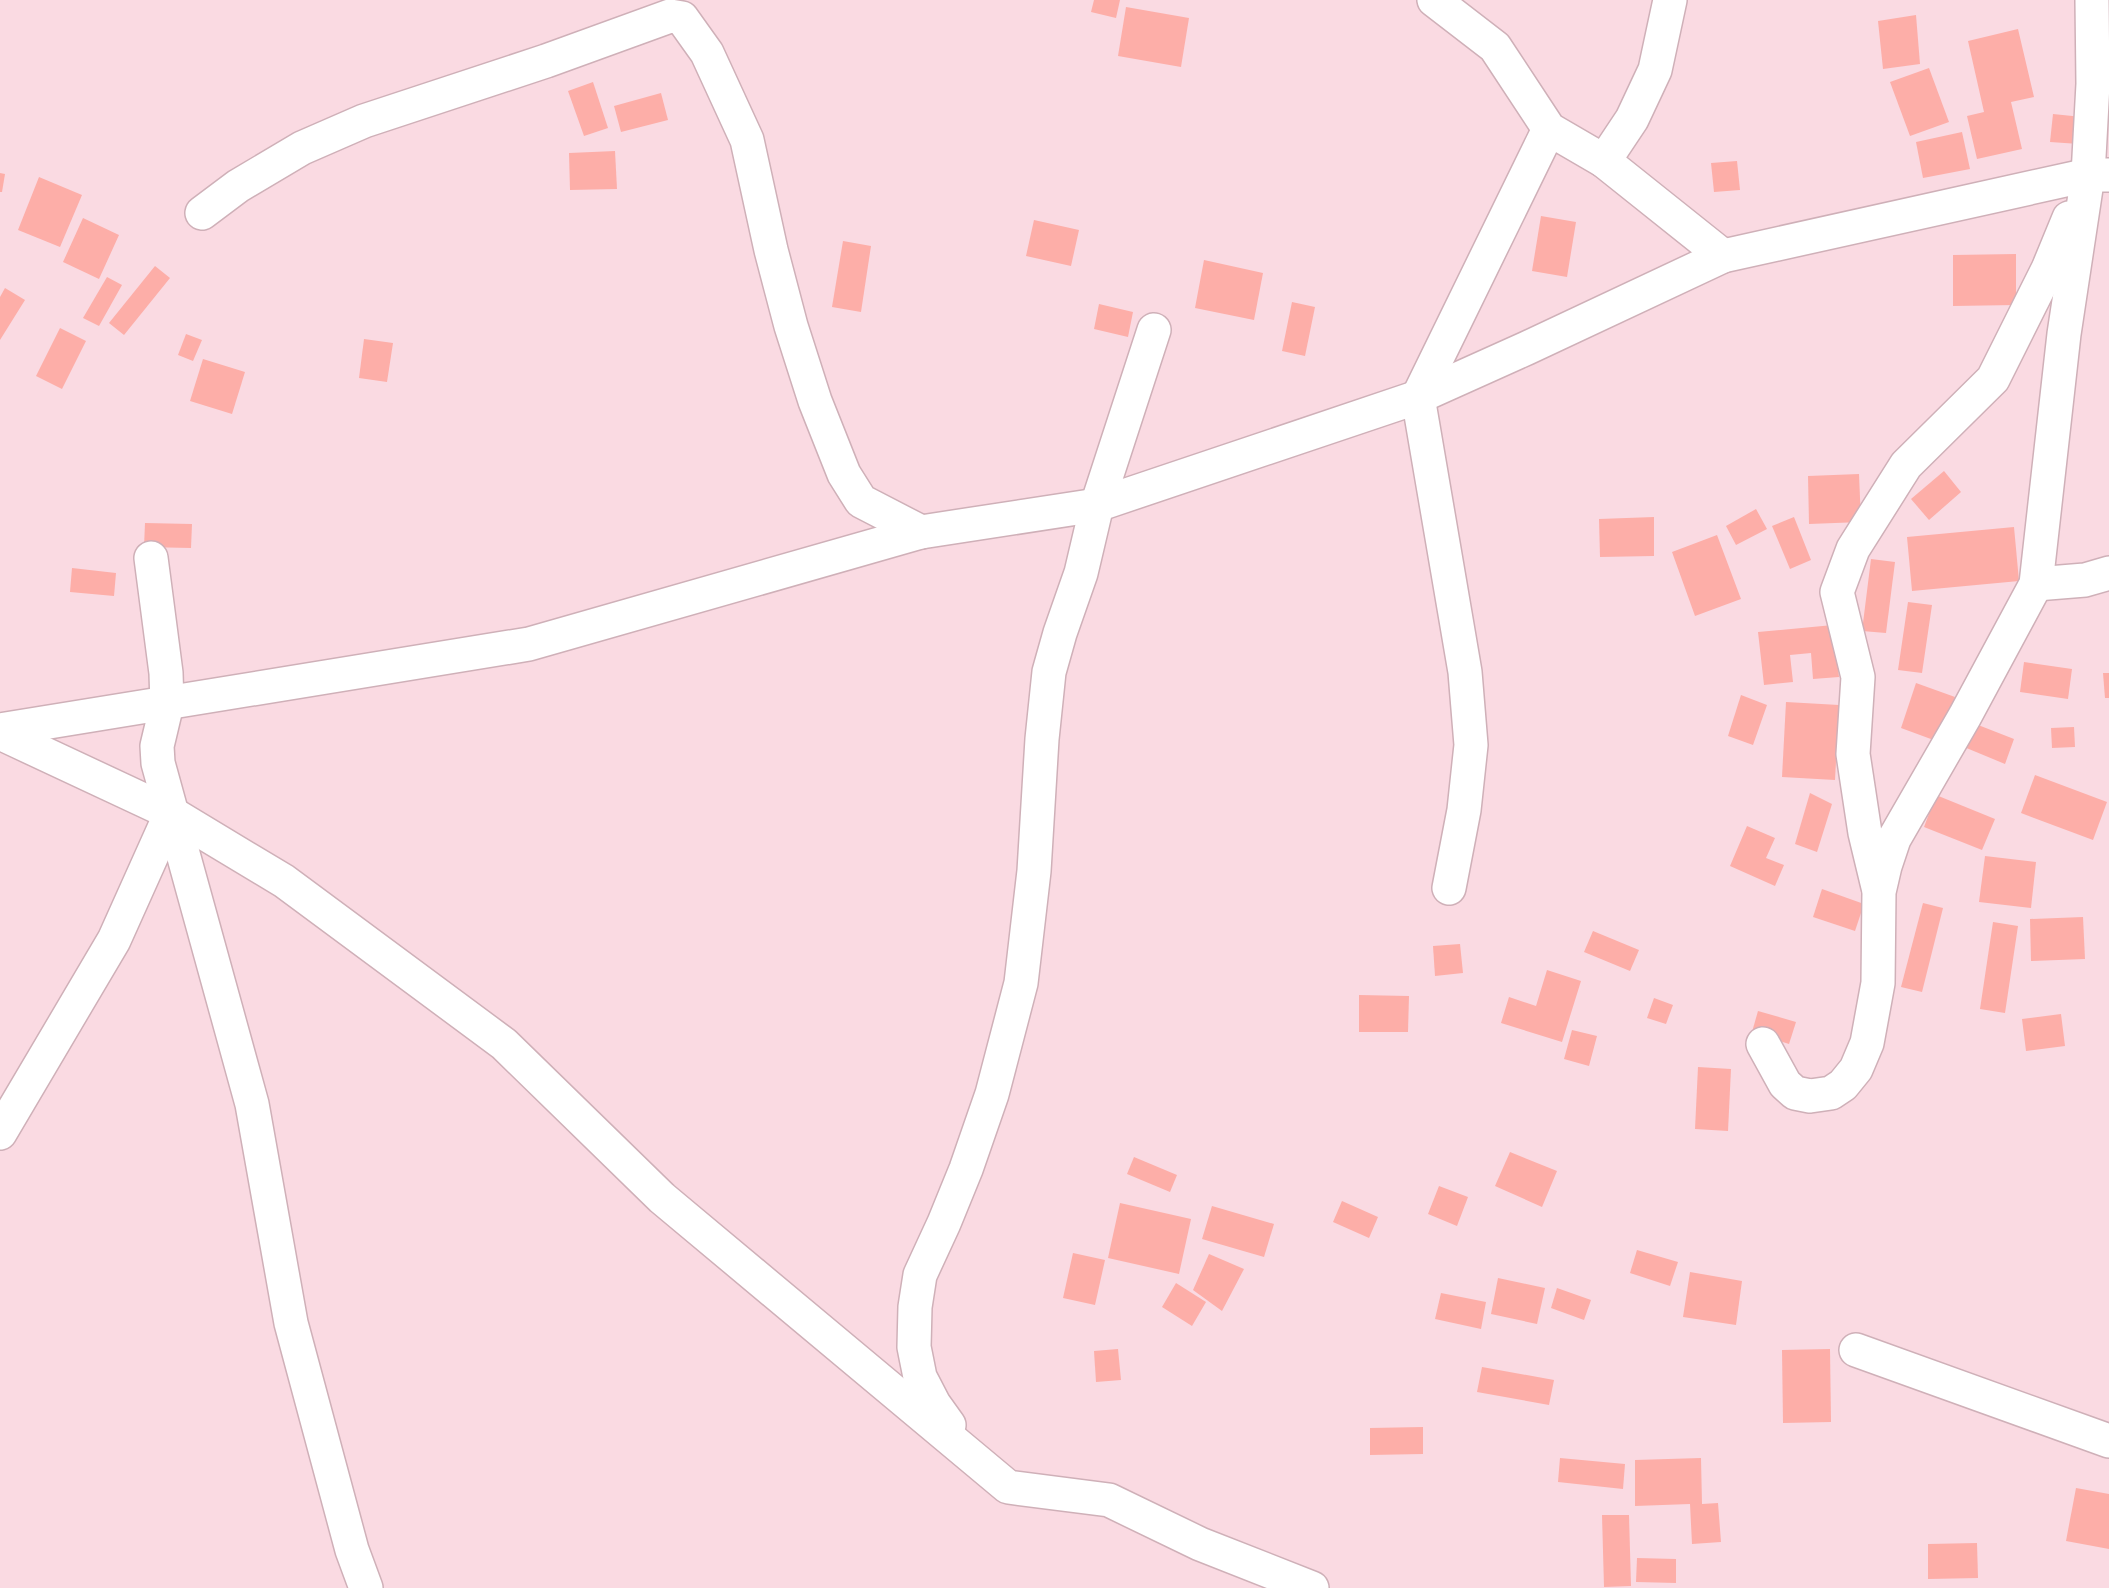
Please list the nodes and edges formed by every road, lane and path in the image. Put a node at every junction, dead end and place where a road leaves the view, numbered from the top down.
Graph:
1 (1434, 0) edge
2 (1670, 0) edge
3 (2092, 0) edge
4 (1549, 129) junction
5 (1604, 161) junction
6 (2099, 175) edge
7 (202, 213) dead end
8 (1723, 256) junction
9 (1154, 330) dead end
10 (1418, 397) junction
11 (861, 501) junction
12 (1096, 506) junction
13 (921, 532) junction
14 (870, 547) junction
15 (151, 558) dead end
16 (2109, 573) edge
17 (2036, 584) junction
18 (167, 704) junction
19 (0, 732) edge
20 (171, 813) junction
21 (1449, 888) dead end
22 (1880, 892) junction
23 (1763, 1044) dead end
24 (0, 1133) edge
25 (1856, 1350) dead end
26 (2109, 1441) edge
27 (1008, 1487) junction
28 (366, 1588) edge
29 (1312, 1588) edge

1 - 4 street
2 - 5 street
3 - 6 street
4 - 5 street
4 - 10 street
5 - 8 street
6 - 8 street
6 - 17 street
6 - 22 street
7 - 11 street
8 - 10 street
9 - 12 street
10 - 12 street
10 - 21 street
11 - 13 street
11 - 14 street
12 - 13 street
12 - 27 street
13 - 14 street
14 - 18 street
15 - 18 street
16 - 17 street
17 - 22 street
18 - 19 street
18 - 20 street
19 - 20 street
20 - 24 street
20 - 27 street
20 - 28 street
22 - 23 street
25 - 26 street
27 - 29 street

